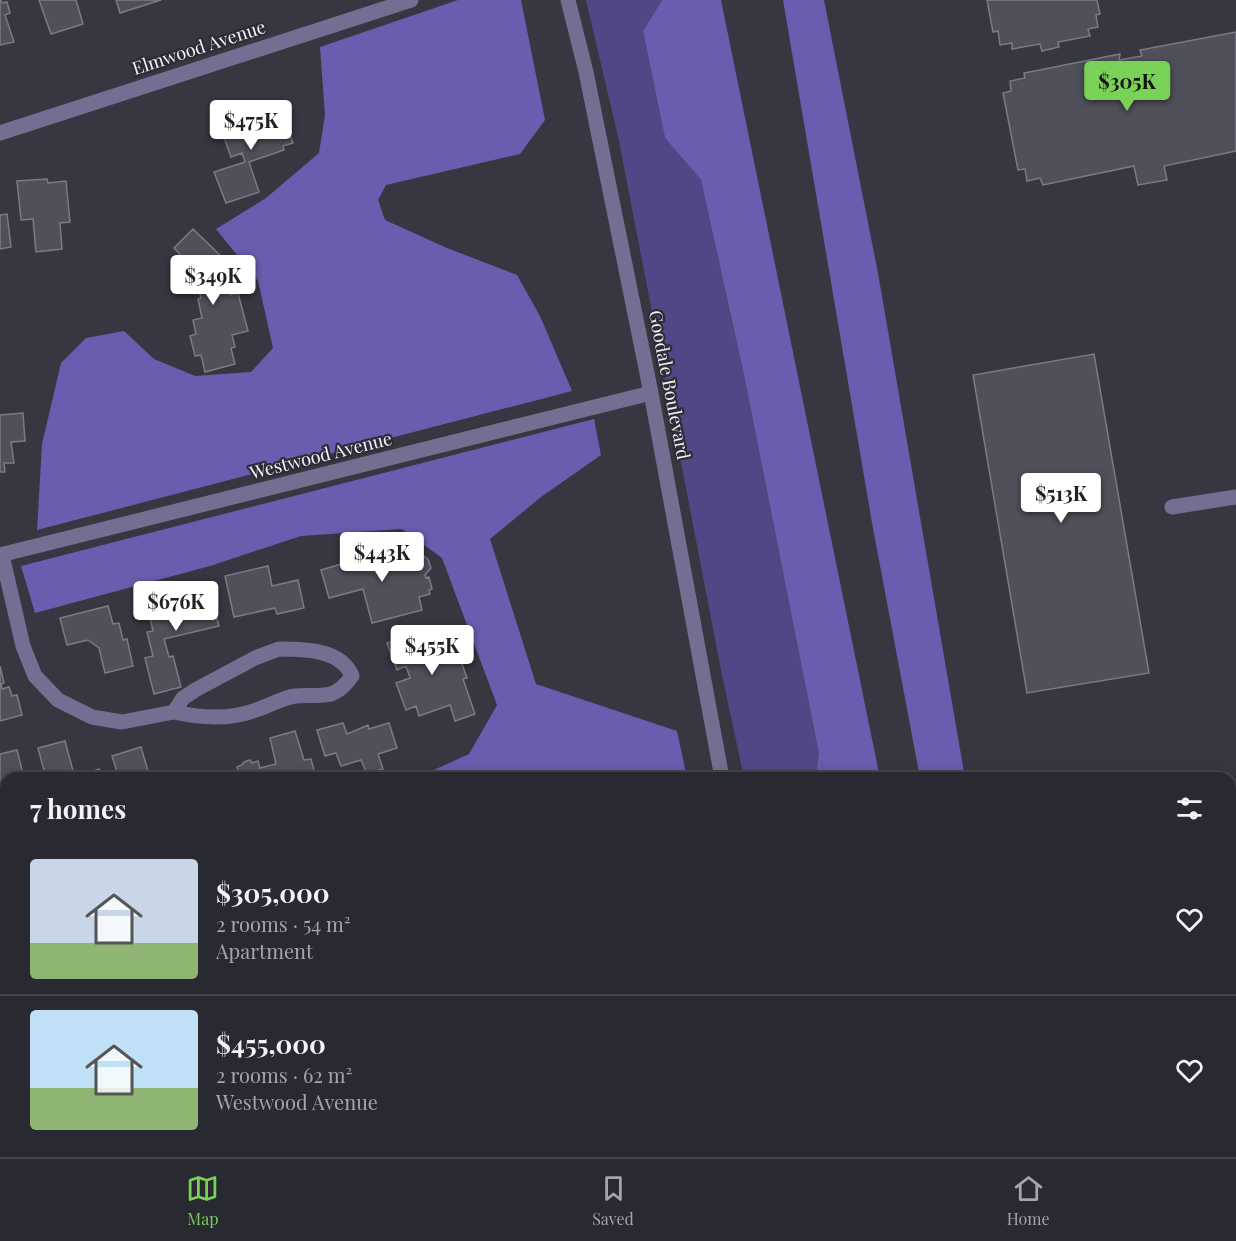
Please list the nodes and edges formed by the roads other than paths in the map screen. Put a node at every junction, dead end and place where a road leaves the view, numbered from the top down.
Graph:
1 (411, 0) edge
2 (568, 0) edge
3 (0, 134) edge
4 (651, 393) junction
5 (1236, 497) edge
6 (1172, 507) dead end
7 (1, 555) edge
8 (174, 712) junction
9 (721, 772) edge

1 - 3 street, Elmwood Avenue
2 - 4 street, Goodale Boulevard
4 - 7 street, Westwood Avenue
4 - 9 street, Goodale Boulevard
5 - 6 street
7 - 8 street
8 - 8 street

